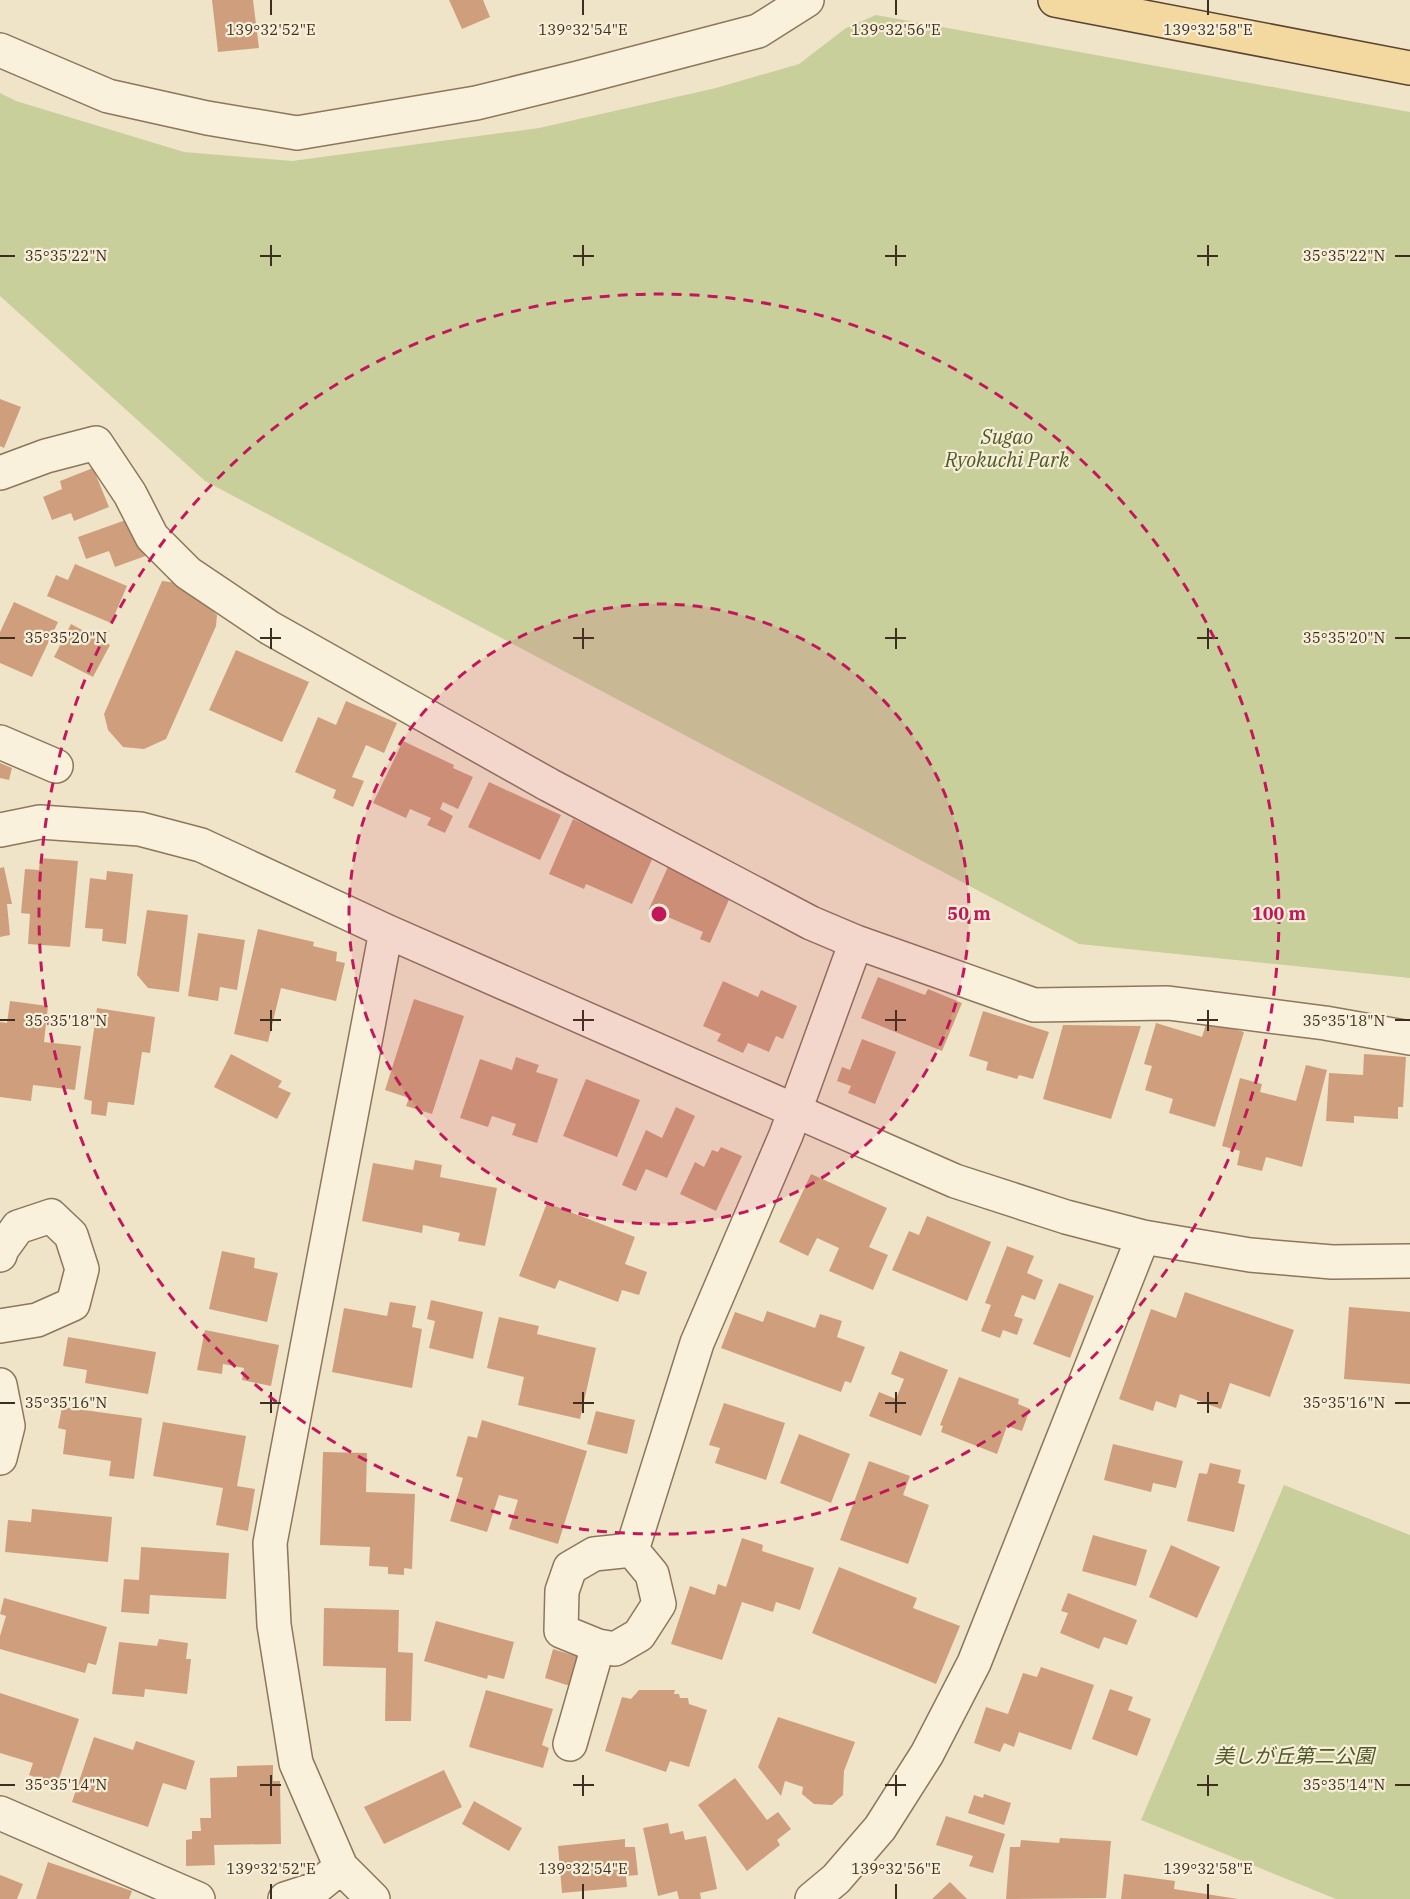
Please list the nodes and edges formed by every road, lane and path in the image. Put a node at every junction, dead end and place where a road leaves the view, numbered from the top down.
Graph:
1 (807, 0) edge
2 (1055, 0) edge
3 (1129, 7) edge
4 (0, 50) edge
5 (1410, 68) edge
6 (0, 473) edge
7 (0, 742) edge
8 (56, 766) dead end
9 (0, 830) edge
10 (386, 931) junction
11 (856, 942) junction
12 (1410, 1038) edge
13 (794, 1111) junction
14 (1143, 1237) junction
15 (0, 1255) edge
16 (1410, 1261) edge
17 (0, 1326) edge
18 (0, 1385) edge
19 (0, 1458) edge
20 (632, 1550) junction
21 (598, 1646) junction
22 (570, 1744) dead end
23 (0, 1813) edge
24 (341, 1867) junction
25 (198, 1899) edge
26 (285, 1899) edge
27 (373, 1899) edge
28 (812, 1899) edge

1 - 4 street
2 - 3 main road
3 - 5 main road
6 - 11 street
7 - 8 street
9 - 10 street
10 - 13 street
10 - 24 street
11 - 12 street
11 - 13 street
13 - 14 street
13 - 20 street
14 - 16 street
14 - 28 street
15 - 17 street
18 - 19 street
20 - 21 street
20 - 21 street
21 - 22 street
23 - 25 street
24 - 26 street
24 - 27 street

